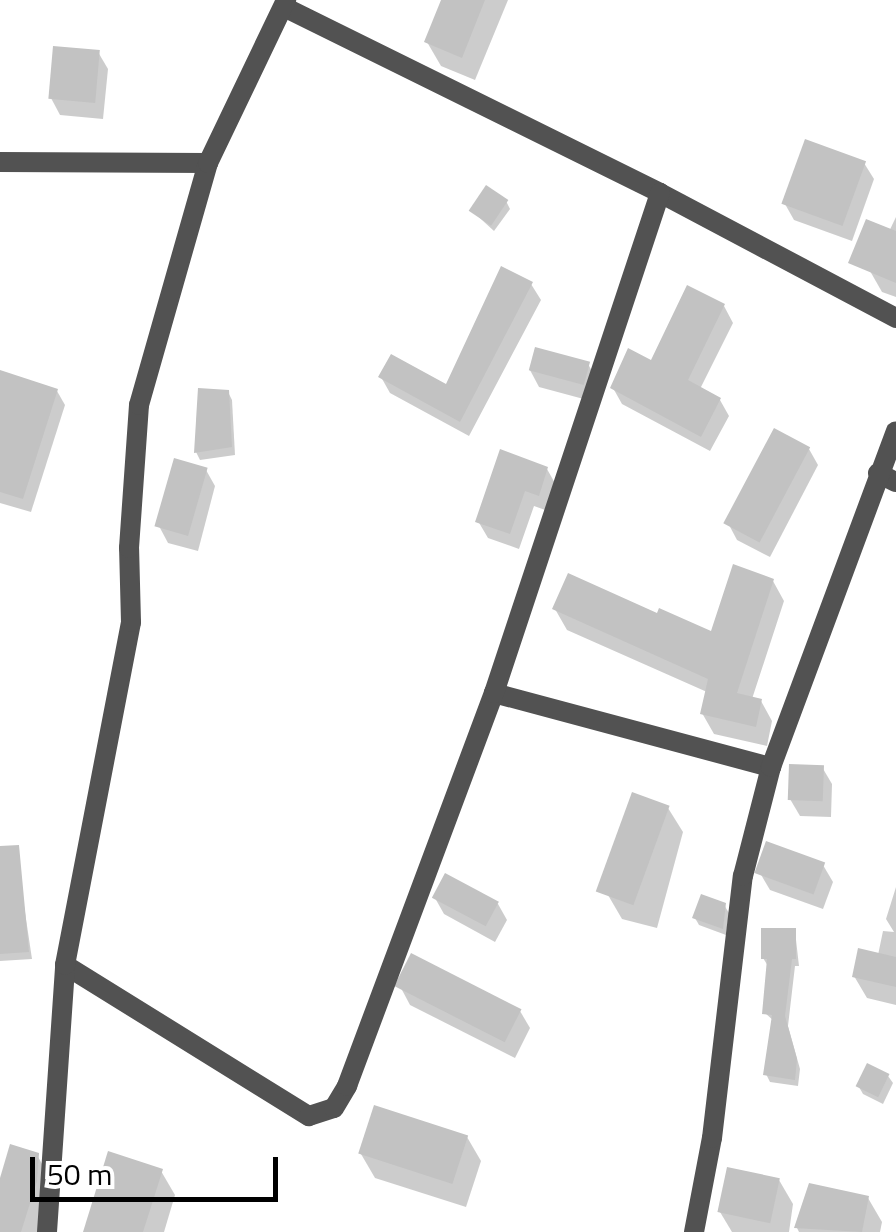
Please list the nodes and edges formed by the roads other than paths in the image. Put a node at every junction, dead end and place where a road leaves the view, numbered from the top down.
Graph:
1 (285, 3) edge
2 (0, 162) edge
3 (208, 163) junction
4 (660, 194) junction
5 (896, 318) edge
6 (896, 431) edge
7 (887, 478) edge
8 (494, 693) junction
9 (771, 767) junction
10 (65, 965) junction
11 (47, 1232) edge
12 (694, 1232) edge

1 - 3 street
1 - 4 street
2 - 3 street
3 - 10 street
4 - 5 street
4 - 8 street
6 - 7 street
7 - 9 street
8 - 9 street
8 - 10 street
9 - 12 street
10 - 11 street

